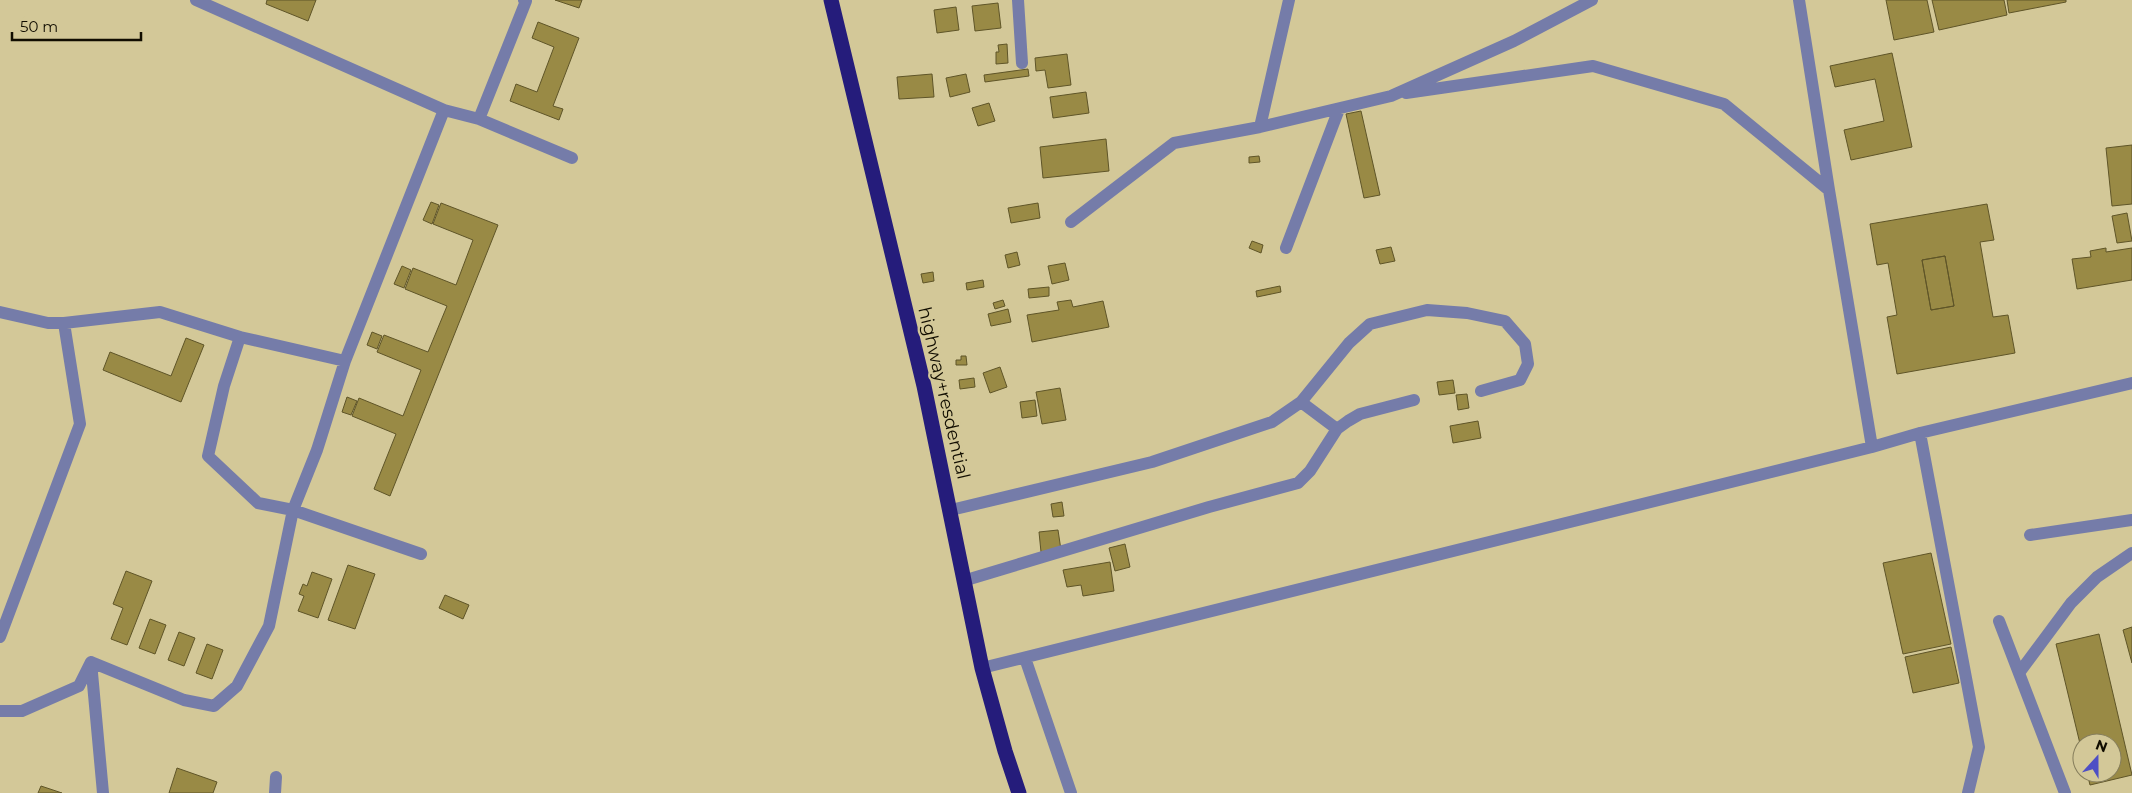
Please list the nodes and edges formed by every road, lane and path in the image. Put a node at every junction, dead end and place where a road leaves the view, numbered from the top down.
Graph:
1 (196, 0) edge
2 (524, 0) edge
3 (830, 0) edge
4 (1018, 0) edge
5 (1289, 0) edge
6 (1592, 0) edge
7 (1799, 0) edge
8 (1022, 63) dead end
9 (1391, 96) junction
10 (1339, 109) junction
11 (444, 110) junction
12 (479, 118) junction
13 (1260, 126) junction
14 (572, 158) dead end
15 (1829, 190) junction
16 (1071, 222) dead end
17 (1286, 248) dead end
18 (0, 312) edge
19 (64, 323) junction
20 (240, 336) junction
21 (345, 361) junction
22 (2132, 383) edge
23 (1481, 391) dead end
24 (1414, 400) dead end
25 (1301, 402) junction
26 (1337, 430) junction
27 (1920, 433) junction
28 (1872, 447) junction
29 (293, 510) junction
30 (951, 510) junction
31 (2132, 520) edge
32 (2030, 535) dead end
33 (2132, 553) edge
34 (421, 554) dead end
35 (963, 581) junction
36 (1999, 621) dead end
37 (0, 637) edge
38 (1025, 658) junction
39 (90, 662) junction
40 (982, 668) junction
41 (2019, 672) junction
42 (0, 711) edge
43 (276, 777) dead end
44 (103, 793) edge
45 (274, 793) edge
46 (1020, 793) edge
47 (1071, 793) edge
48 (1968, 793) edge
49 (2065, 793) edge

1 - 11 street
2 - 12 street
3 - 30 highway, highway+resdential
4 - 8 street
5 - 13 street
6 - 9 street
7 - 15 street
9 - 10 street
9 - 15 street
10 - 13 street
10 - 17 street
11 - 12 street
11 - 21 street
12 - 14 street
13 - 16 street
15 - 28 street
18 - 19 street
19 - 20 street
19 - 37 street
20 - 21 street
20 - 29 street
21 - 29 street
22 - 27 street
23 - 25 street
24 - 26 street
25 - 26 street
25 - 30 street
26 - 35 street
27 - 28 street
27 - 48 street
28 - 38 street
29 - 34 street
29 - 39 street
30 - 35 highway, highway+resdential
31 - 32 street
33 - 41 street
35 - 40 highway, highway+resdential
36 - 41 street
38 - 40 street
38 - 47 street
39 - 42 street
39 - 44 street
40 - 46 highway, highway+resdential
41 - 49 street
43 - 45 street

